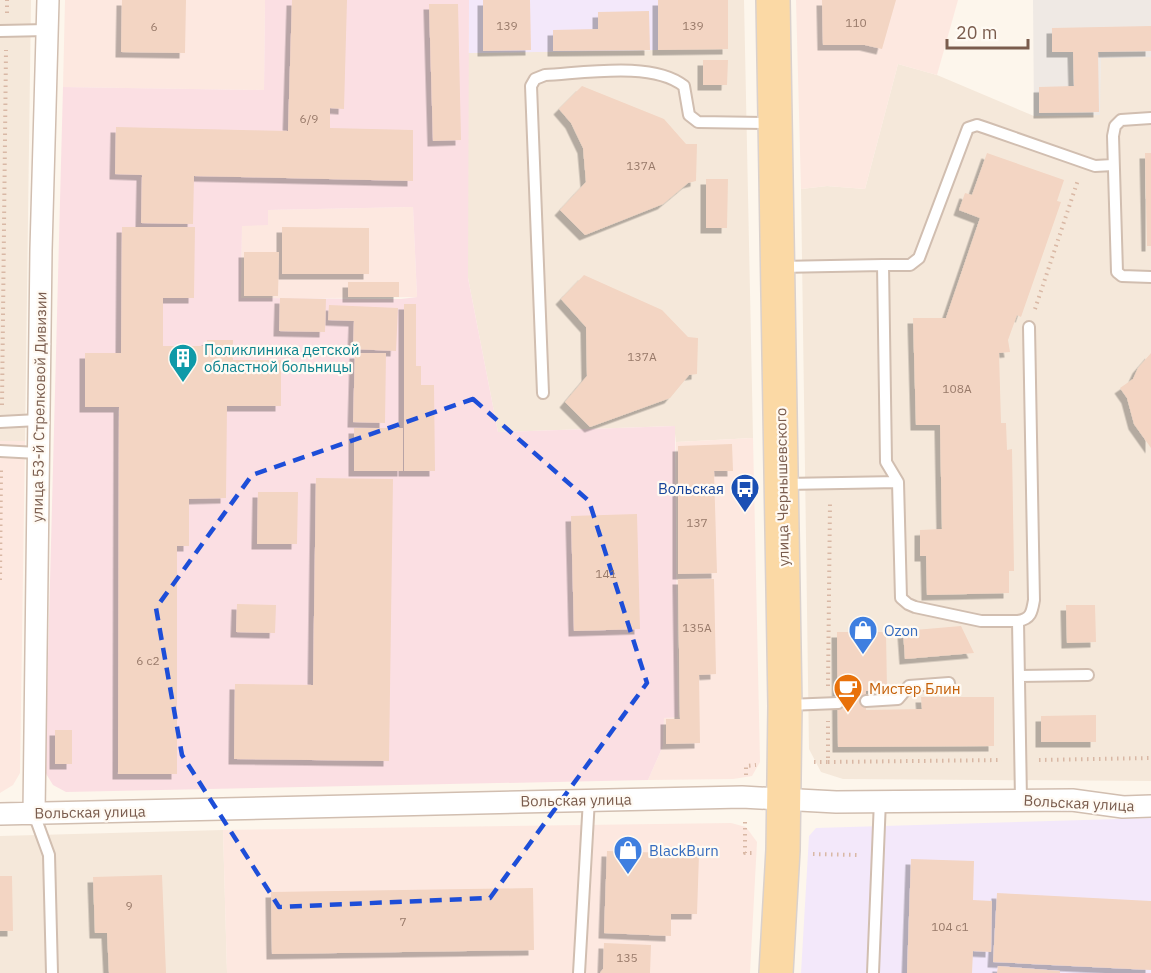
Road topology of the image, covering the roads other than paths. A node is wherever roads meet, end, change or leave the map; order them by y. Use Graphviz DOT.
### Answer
graph roads {
  1 [pos="48,0"];
  2 [pos="773,0"];
  3 [pos="47,30"];
  4 [pos="3,31"];
  5 [pos="1151,118"];
  6 [pos="777,124"];
  7 [pos="1113,165"];
  8 [pos="883,266"];
  9 [pos="779,267"];
  10 [pos="1151,277"];
  11 [pos="1029,327"];
  12 [pos="543,393"];
  13 [pos="38,420"];
  14 [pos="1,422"];
  15 [pos="1,451"];
  16 [pos="38,453"];
  17 [pos="898,482"];
  18 [pos="782,484"];
  19 [pos="1018,621"];
  20 [pos="1088,675"];
  21 [pos="1018,676"];
  22 [pos="949,683"];
  23 [pos="866,701"];
  24 [pos="838,702"];
  25 [pos="785,705"];
  26 [pos="784,798"];
  27 [pos="589,800"];
  28 [pos="880,800"];
  29 [pos="1021,800"];
  30 [pos="1151,806"];
  31 [pos="0,814"];
  32 [pos="34,814"];
  33 [pos="52,973"];
  34 [pos="579,973"];
  35 [pos="776,973"];
  36 [pos="873,973"];
  1 -- 3 [label="street, улица 53-й Стрелковой Дивизии"];
  2 -- 6 [label="main road, улица Чернышевского"];
  3 -- 4 [label="lane"];
  3 -- 13 [label="street, улица 53-й Стрелковой Дивизии"];
  5 -- 7 [label="lane"];
  6 -- 9 [label="main road, улица Чернышевского"];
  6 -- 12 [label="lane"];
  7 -- 8 [label="lane"];
  7 -- 10 [label="lane"];
  8 -- 9 [label="lane"];
  8 -- 17 [label="lane"];
  9 -- 18 [label="main road, улица Чернышевского"];
  11 -- 19 [label="lane"];
  13 -- 14 [label="lane"];
  13 -- 16 [label="street, улица 53-й Стрелковой Дивизии"];
  15 -- 16 [label="lane"];
  16 -- 32 [label="street, улица 53-й Стрелковой Дивизии"];
  17 -- 18 [label="lane"];
  17 -- 19 [label="lane"];
  18 -- 25 [label="main road, улица Чернышевского"];
  19 -- 21 [label="lane"];
  20 -- 21 [label="lane"];
  21 -- 29 [label="lane"];
  22 -- 23 [label="lane"];
  24 -- 25 [label="lane"];
  25 -- 26 [label="main road, улица Чернышевского"];
  26 -- 27 [label="street, Вольская улица"];
  26 -- 28 [label="street, Вольская улица"];
  26 -- 35 [label="main road, улица Чернышевского"];
  27 -- 32 [label="street, Вольская улица"];
  27 -- 34 [label="lane"];
  28 -- 29 [label="street, Вольская улица"];
  28 -- 36 [label="lane"];
  29 -- 30 [label="street, Вольская улица"];
  31 -- 32 [label="street, Вольская улица"];
  32 -- 33 [label="lane"];
}
